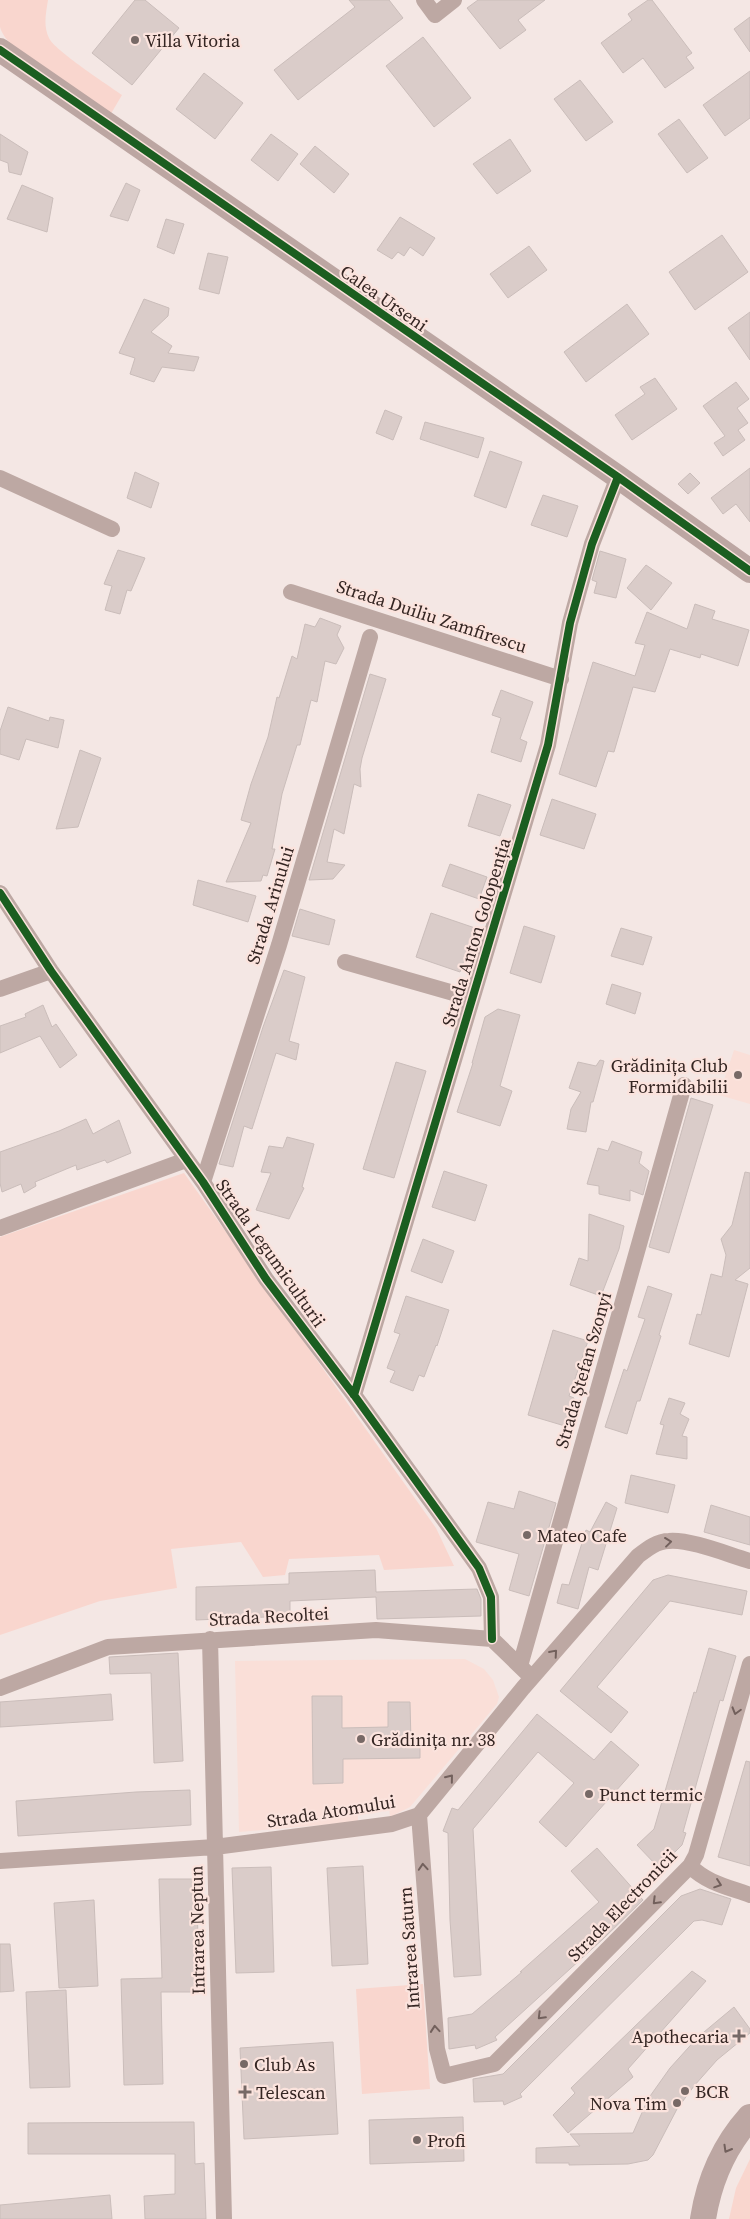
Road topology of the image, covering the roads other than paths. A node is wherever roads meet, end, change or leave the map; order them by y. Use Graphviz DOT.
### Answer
graph roads {
  1 [pos="424,0"];
  2 [pos="454,0"];
  3 [pos="0,50"];
  4 [pos="618,477"];
  5 [pos="0,478"];
  6 [pos="112,529"];
  7 [pos="750,571"];
  8 [pos="291,592"];
  9 [pos="370,637"];
  10 [pos="561,679"];
  11 [pos="0,893"];
  12 [pos="345,962"];
  13 [pos="50,970"];
  14 [pos="0,989"];
  15 [pos="471,998"];
  16 [pos="684,1085"];
  17 [pos="186,1160"];
  18 [pos="202,1182"];
  19 [pos="0,1228"];
  20 [pos="354,1395"];
  21 [pos="750,1561"];
  22 [pos="210,1639"];
  23 [pos="492,1639"];
  24 [pos="750,1664"];
  25 [pos="520,1666"];
  26 [pos="533,1677"];
  27 [pos="0,1688"];
  28 [pos="418,1815"];
  29 [pos="215,1848"];
  30 [pos="0,1861"];
  31 [pos="690,1866"];
  32 [pos="750,1895"];
  33 [pos="444,2076"];
  34 [pos="750,2117"];
  35 [pos="711,2184"];
  36 [pos="224,2219"];
  37 [pos="692,2219"];
  38 [pos="703,2219"];
  1 -- 2 [label="street"];
  3 -- 4 [label="street, Calea Urseni"];
  4 -- 7 [label="street, Calea Urseni"];
  4 -- 10 [label="street, Strada Anton Golopenția"];
  5 -- 6 [label="street"];
  8 -- 10 [label="street, Strada Duiliu Zamfirescu"];
  9 -- 18 [label="street, Strada Arinului"];
  10 -- 15 [label="street, Strada Anton Golopenția"];
  11 -- 13 [label="street, Strada Legumiculturii"];
  12 -- 15 [label="street"];
  13 -- 14 [label="street"];
  13 -- 17 [label="street, Strada Legumiculturii"];
  15 -- 20 [label="street, Strada Anton Golopenția"];
  16 -- 25 [label="street, Strada Ștefan Szonyi"];
  17 -- 18 [label="street, Strada Legumiculturii"];
  17 -- 19 [label="street"];
  18 -- 20 [label="street, Strada Legumiculturii"];
  20 -- 23 [label="street, Strada Legumiculturii"];
  26 -- 21 [label="street, Strada Atomului, one-way"];
  22 -- 23 [label="street, Strada Recoltei"];
  22 -- 27 [label="street, Strada Recoltei"];
  22 -- 29 [label="street, Intrarea Neptun"];
  23 -- 25 [label="street"];
  24 -- 31 [label="street, Strada Electronicii, one-way"];
  25 -- 26 [label="street"];
  28 -- 26 [label="street, Strada Atomului, one-way"];
  28 -- 29 [label="street, Strada Atomului"];
  33 -- 28 [label="street, Intrarea Saturn, one-way"];
  29 -- 30 [label="street, Strada Atomului"];
  29 -- 36 [label="street, Intrarea Neptun"];
  31 -- 32 [label="street, one-way"];
  31 -- 33 [label="street, Strada Electronicii, one-way"];
  34 -- 35 [label="main road, one-way"];
  35 -- 37 [label="main road"];
  35 -- 38 [label="main road"];
}
